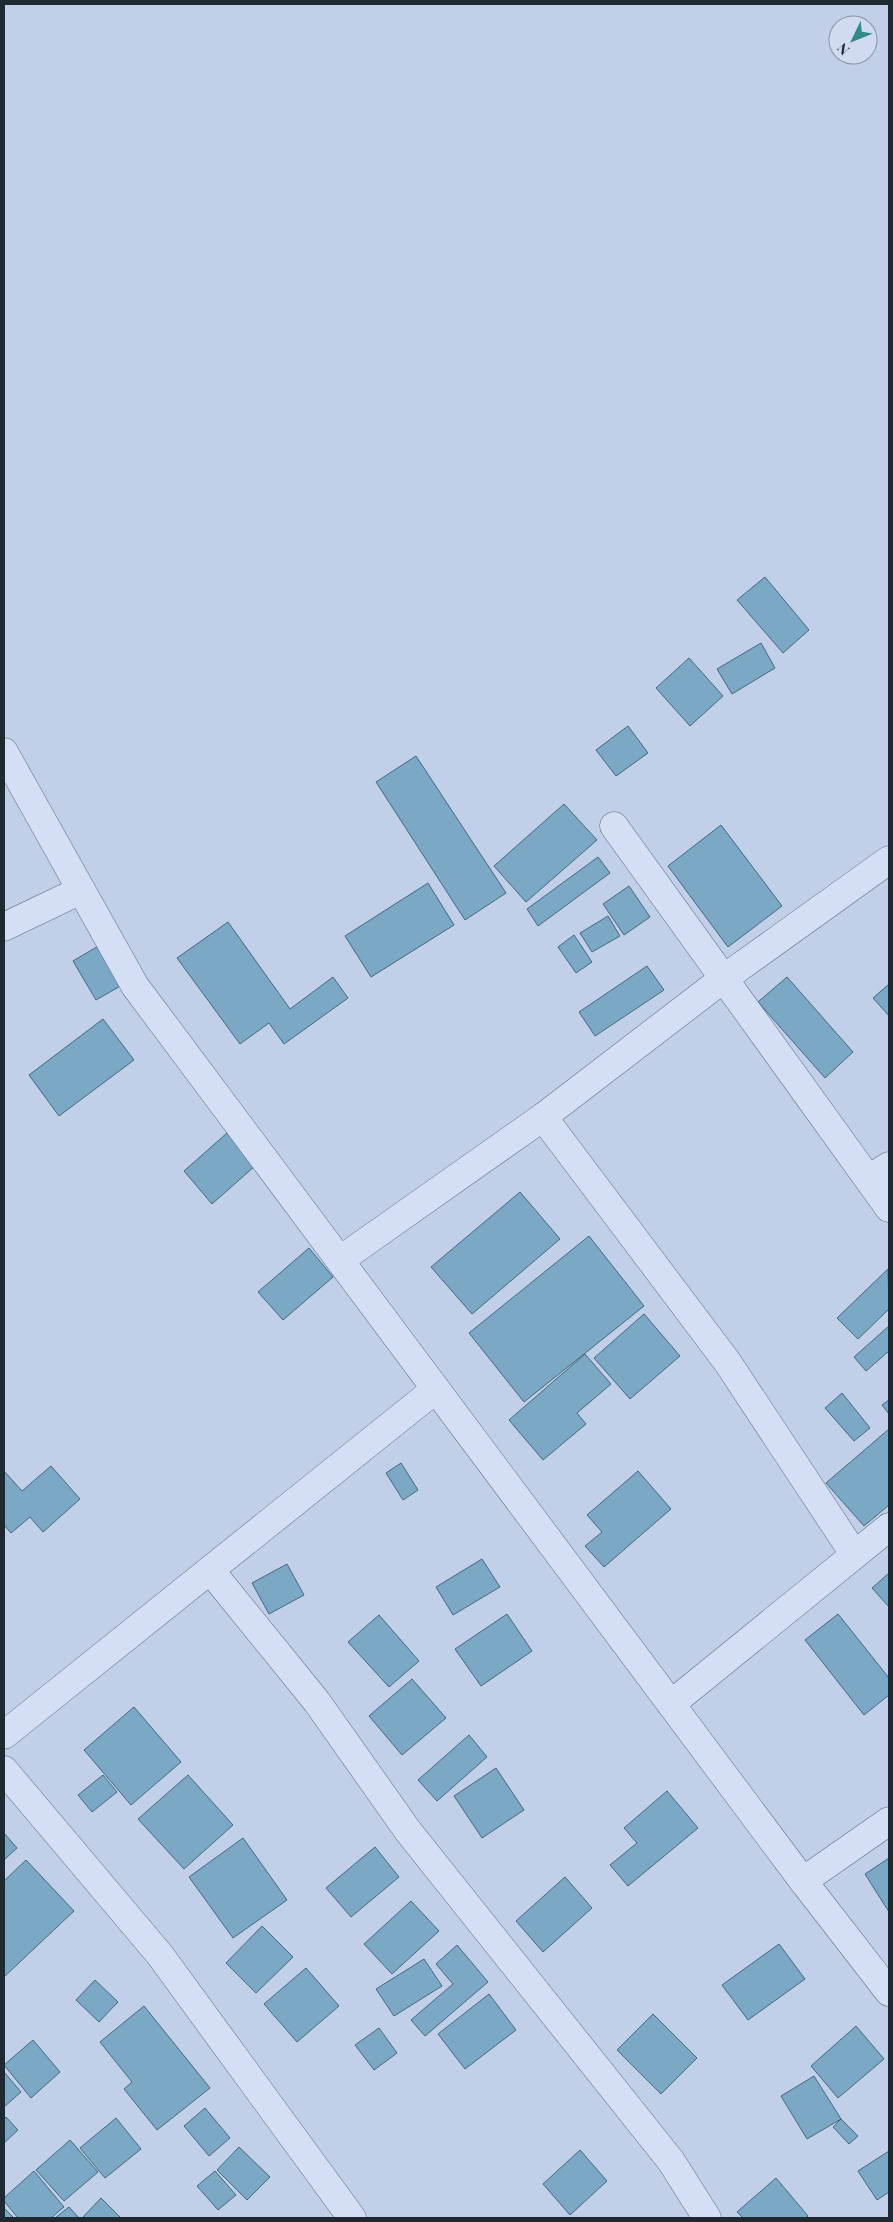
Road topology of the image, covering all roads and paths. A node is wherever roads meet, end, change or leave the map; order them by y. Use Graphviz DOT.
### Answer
graph roads {
  1 [pos="4,752"];
  2 [pos="614,826"];
  3 [pos="889,860"];
  4 [pos="81,890"];
  5 [pos="4,927"];
  6 [pos="723,979"];
  7 [pos="543,1117"];
  8 [pos="879,1172"];
  9 [pos="889,1208"];
  10 [pos="340,1260"];
  11 [pos="436,1389"];
  12 [pos="889,1527"];
  13 [pos="854,1554"];
  14 [pos="210,1570"];
  15 [pos="671,1704"];
  16 [pos="4,1735"];
  17 [pos="4,1770"];
  18 [pos="889,1821"];
  19 [pos="803,1881"];
  20 [pos="889,1992"];
  21 [pos="352,2218"];
  22 [pos="707,2218"];
  1 -- 4 [label="street"];
  2 -- 6 [label="street"];
  3 -- 6 [label="street"];
  4 -- 5 [label="street"];
  4 -- 10 [label="street"];
  6 -- 7 [label="street"];
  6 -- 8 [label="street"];
  7 -- 10 [label="street"];
  7 -- 13 [label="street"];
  8 -- 9 [label="street"];
  10 -- 11 [label="street"];
  11 -- 14 [label="street"];
  11 -- 15 [label="street"];
  12 -- 13 [label="street"];
  13 -- 15 [label="street"];
  14 -- 16 [label="street"];
  14 -- 22 [label="street"];
  15 -- 19 [label="street"];
  17 -- 21 [label="street"];
  18 -- 19 [label="street"];
  19 -- 20 [label="street"];
}
